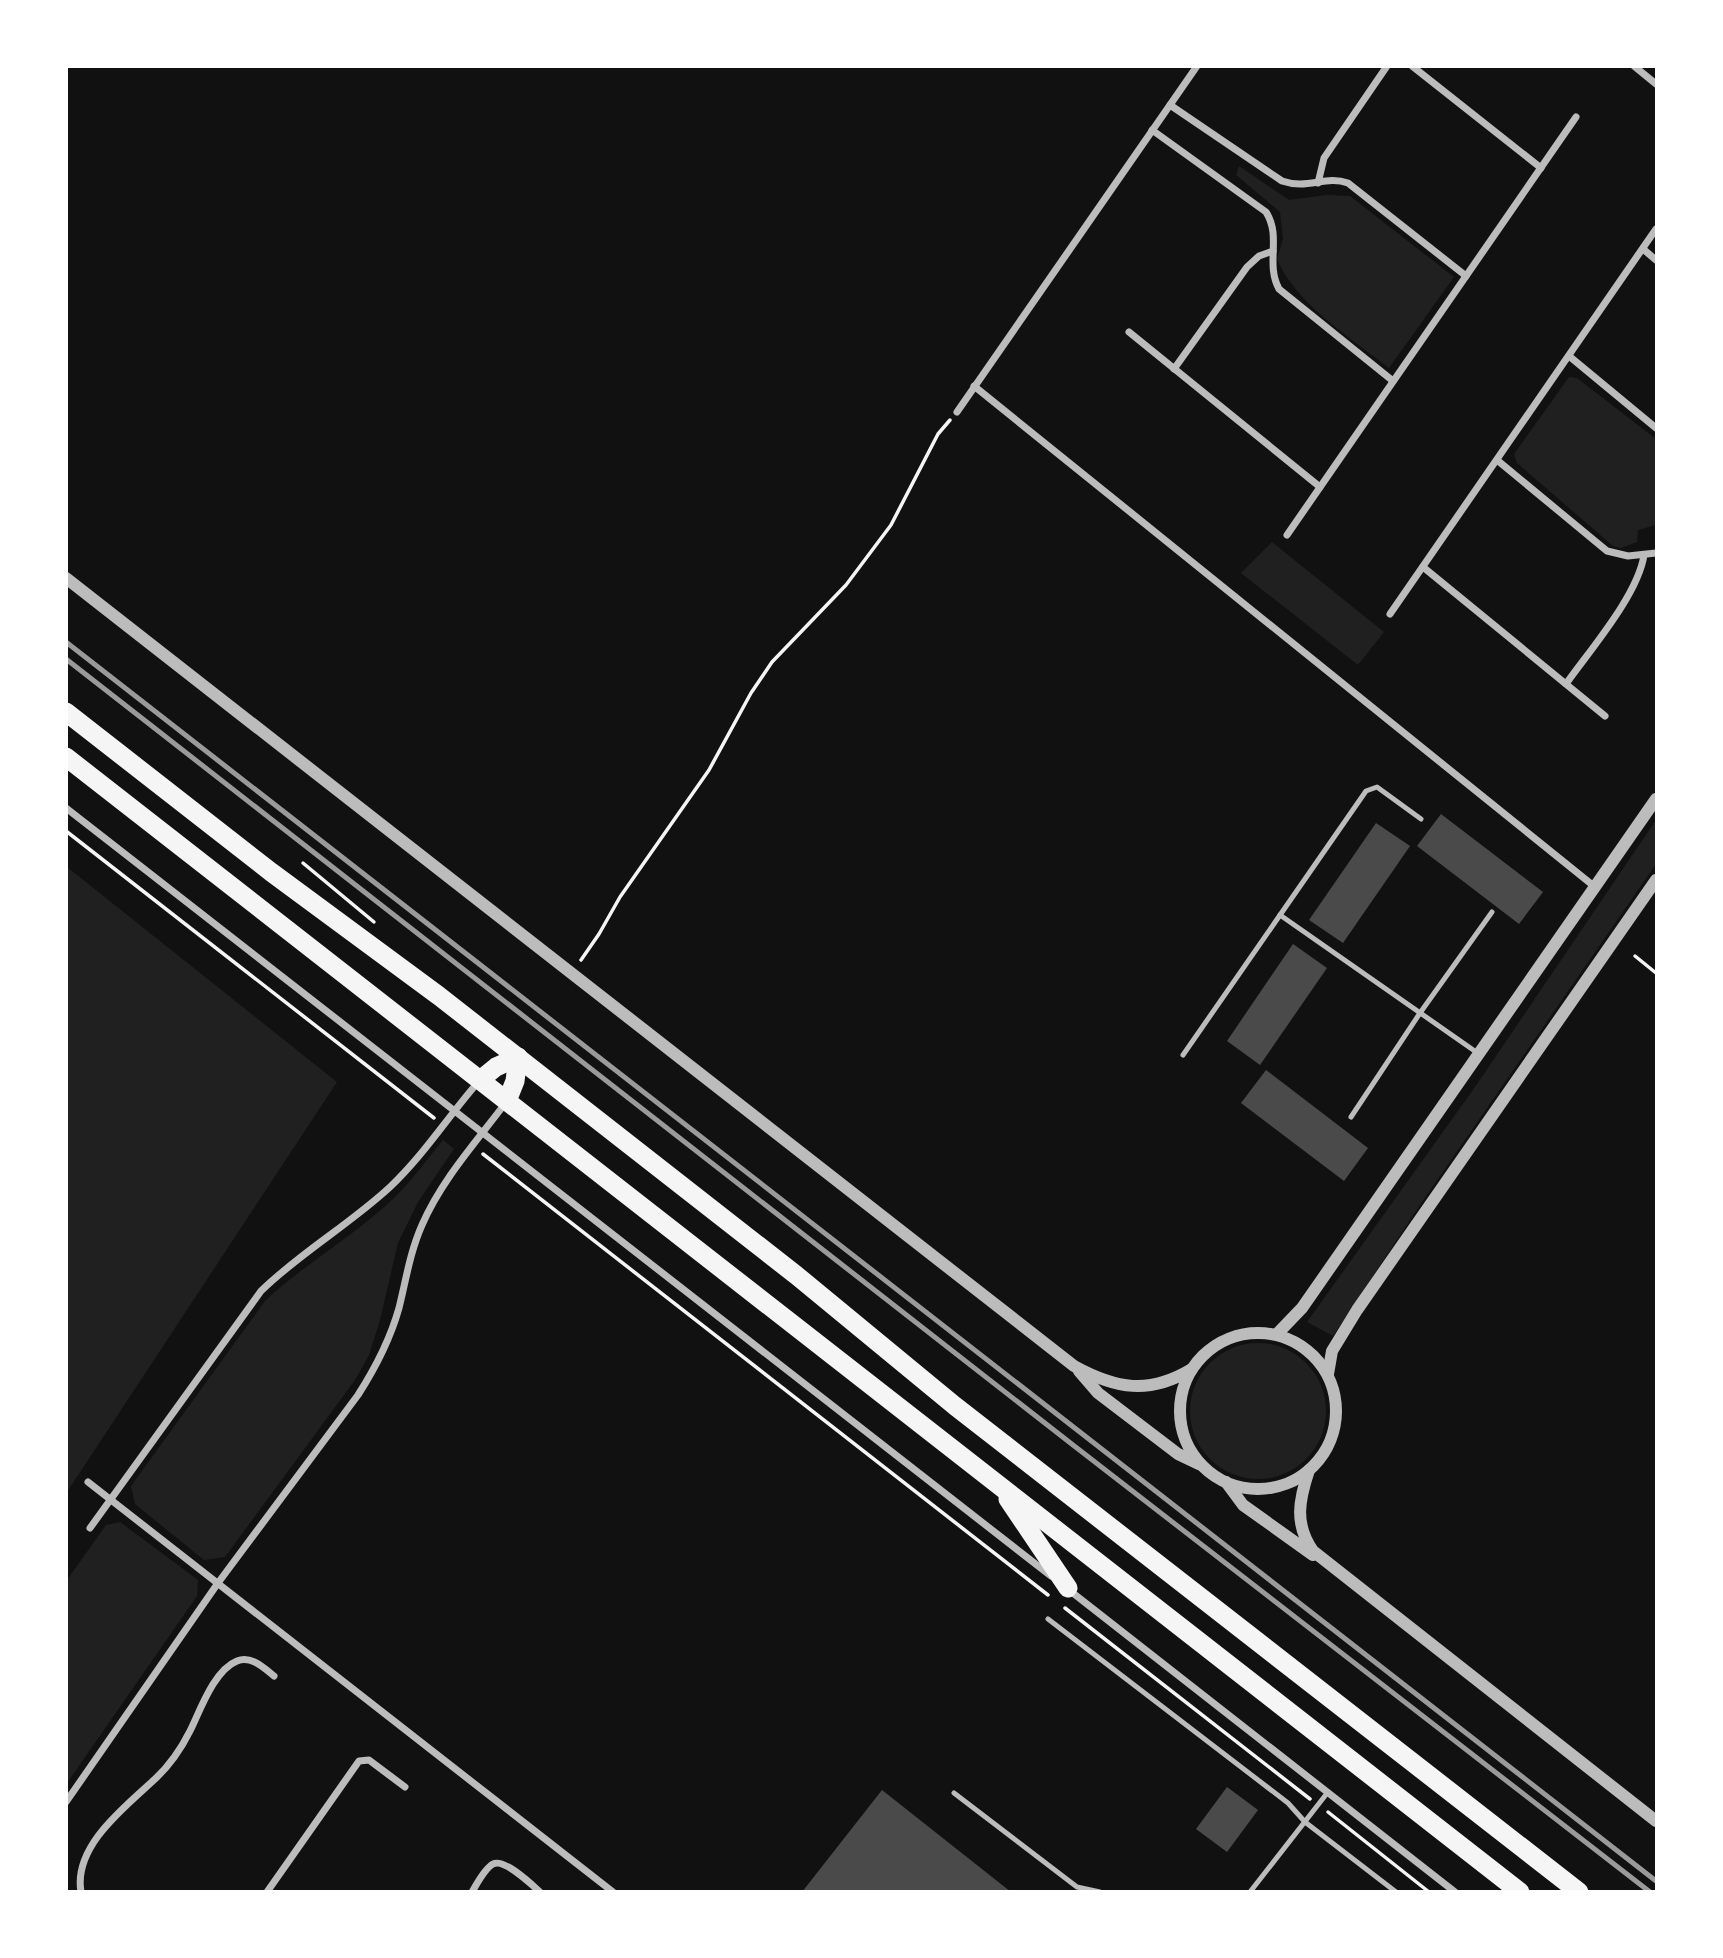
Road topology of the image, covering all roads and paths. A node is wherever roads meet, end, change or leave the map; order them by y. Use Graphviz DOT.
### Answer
graph roads {
  1 [pos="1197,66"];
  2 [pos="1387,66"];
  3 [pos="1412,66"];
  4 [pos="1634,66"];
  5 [pos="1657,84"];
  6 [pos="1170,105"];
  7 [pos="1576,117"];
  8 [pos="1152,130"];
  9 [pos="1541,168"];
  10 [pos="1318,183"];
  11 [pos="1657,229"];
  12 [pos="1643,249"];
  13 [pos="1273,251"];
  14 [pos="1657,260"];
  15 [pos="1466,276"];
  16 [pos="1129,332"];
  17 [pos="1569,356"];
  18 [pos="1174,369"];
  19 [pos="1393,381"];
  20 [pos="974,386"];
  21 [pos="957,412"];
  22 [pos="1657,428"];
  23 [pos="938,434"];
  24 [pos="1497,460"];
  25 [pos="1320,487"];
  26 [pos="1287,535"];
  27 [pos="1657,554"];
  28 [pos="1644,555"];
  29 [pos="1423,567"];
  30 [pos="66,578"];
  31 [pos="1390,614"];
  32 [pos="1566,684"];
  33 [pos="66,712"];
  34 [pos="1605,716"];
  35 [pos="66,757"];
  36 [pos="1657,799"];
  37 [pos="66,808"];
  38 [pos="1421,819"];
  39 [pos="66,831"];
  40 [pos="1657,880"];
  41 [pos="1595,887"];
  42 [pos="1492,912"];
  43 [pos="1280,915"];
  44 [pos="1635,956"];
  45 [pos="1657,973"];
  46 [pos="572,974"];
  47 [pos="1420,1013"];
  48 [pos="1479,1054"];
  49 [pos="1183,1055"];
  50 [pos="518,1057"];
  51 [pos="480,1080"];
  52 [pos="507,1101"];
  53 [pos="453,1110"];
  54 [pos="1351,1117"];
  55 [pos="443,1124"];
  56 [pos="483,1133"];
  57 [pos="472,1146"];
  58 [pos="1277,1334"];
  59 [pos="1074,1366"];
  60 [pos="1192,1369"];
  61 [pos="1328,1374"];
  62 [pos="1203,1466"];
  63 [pos="1309,1470"];
  64 [pos="88,1482"];
  65 [pos="1226,1482"];
  66 [pos="998,1483"];
  67 [pos="109,1499"];
  68 [pos="90,1528"];
  69 [pos="1322,1558"];
  70 [pos="218,1583"];
  71 [pos="1062,1598"];
  72 [pos="1048,1619"];
  73 [pos="274,1676"];
  74 [pos="405,1787"];
  75 [pos="1328,1792"];
  76 [pos="954,1793"];
  77 [pos="66,1802"];
  78 [pos="1318,1805"];
  79 [pos="1657,1821"];
  80 [pos="1305,1822"];
  81 [pos="81,1892"];
  82 [pos="267,1892"];
  83 [pos="472,1892"];
  84 [pos="540,1892"];
  85 [pos="613,1892"];
  86 [pos="1100,1892"];
  87 [pos="1251,1892"];
  88 [pos="1396,1892"];
  89 [pos="1429,1892"];
  90 [pos="1455,1892"];
  91 [pos="1520,1892"];
  92 [pos="1578,1892"];
  1 -- 6 [label="street"];
  2 -- 10 [label="street"];
  3 -- 9 [label="street"];
  4 -- 5 [label="street"];
  6 -- 8 [label="street"];
  6 -- 10 [label="street"];
  7 -- 9 [label="street"];
  8 -- 13 [label="street"];
  8 -- 20 [label="street"];
  9 -- 15 [label="street"];
  10 -- 15 [label="street"];
  11 -- 12 [label="street"];
  12 -- 14 [label="street"];
  12 -- 17 [label="street"];
  13 -- 18 [label="street"];
  13 -- 19 [label="street"];
  15 -- 19 [label="street"];
  16 -- 18 [label="street"];
  17 -- 22 [label="street"];
  17 -- 24 [label="street"];
  18 -- 25 [label="street"];
  19 -- 25 [label="street"];
  20 -- 21 [label="street"];
  20 -- 41 [label="street"];
  23 -- 46 [label="path"];
  24 -- 28 [label="street"];
  24 -- 29 [label="street"];
  25 -- 26 [label="street"];
  27 -- 28 [label="street"];
  28 -- 32 [label="street"];
  29 -- 31 [label="street"];
  29 -- 32 [label="street"];
  30 -- 46 [label="street"];
  32 -- 34 [label="street"];
  33 -- 50 [label="highway"];
  35 -- 51 [label="highway"];
  36 -- 41 [label="street"];
  37 -- 53 [label="street"];
  38 -- 43 [label="lane"];
  39 -- 55 [label="path"];
  40 -- 61 [label="street"];
  41 -- 48 [label="street"];
  42 -- 47 [label="lane"];
  43 -- 47 [label="lane"];
  43 -- 49 [label="lane"];
  44 -- 45 [label="path"];
  46 -- 59 [label="street"];
  47 -- 48 [label="lane"];
  47 -- 54 [label="lane"];
  48 -- 58 [label="street"];
  50 -- 51 [label="highway"];
  50 -- 52 [label="highway"];
  50 -- 92 [label="highway"];
  51 -- 52 [label="highway"];
  51 -- 53 [label="street"];
  52 -- 56 [label="street"];
  52 -- 66 [label="highway"];
  53 -- 55 [label="street"];
  53 -- 56 [label="street"];
  55 -- 67 [label="street"];
  56 -- 57 [label="street"];
  56 -- 71 [label="street"];
  57 -- 70 [label="street"];
  57 -- 71 [label="path"];
  58 -- 60 [label="street"];
  58 -- 61 [label="street"];
  59 -- 60 [label="street"];
  59 -- 62 [label="street"];
  60 -- 62 [label="street"];
  61 -- 63 [label="street"];
  62 -- 65 [label="street"];
  63 -- 65 [label="street"];
  63 -- 69 [label="street"];
  64 -- 67 [label="street"];
  65 -- 69 [label="street"];
  66 -- 71 [label="highway"];
  66 -- 91 [label="highway"];
  67 -- 68 [label="street"];
  67 -- 70 [label="street"];
  69 -- 79 [label="street"];
  70 -- 77 [label="street"];
  70 -- 85 [label="street"];
  71 -- 75 [label="street"];
  71 -- 78 [label="path"];
  72 -- 80 [label="lane"];
  73 -- 81 [label="street"];
  74 -- 82 [label="street"];
  75 -- 78 [label="lane"];
  75 -- 90 [label="street"];
  76 -- 86 [label="lane"];
  78 -- 80 [label="lane"];
  78 -- 89 [label="path"];
  80 -- 87 [label="lane"];
  80 -- 88 [label="lane"];
  83 -- 84 [label="street"];
}
